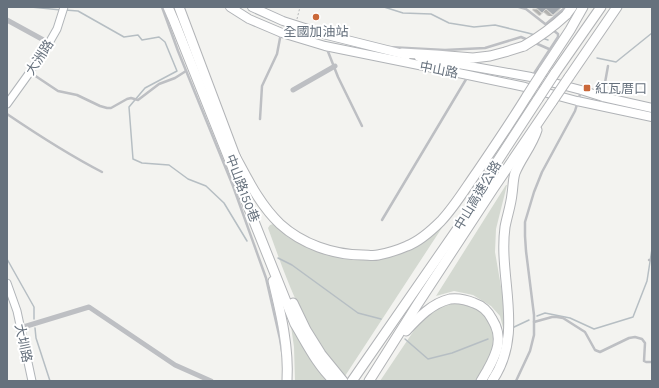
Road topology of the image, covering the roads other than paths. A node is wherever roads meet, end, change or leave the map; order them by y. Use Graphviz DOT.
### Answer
graph roads {
  1 [pos="162,7"];
  2 [pos="168,7"];
  3 [pos="230,7"];
  4 [pos="252,7"];
  5 [pos="519,7"];
  6 [pos="572,7"];
  7 [pos="583,7"];
  8 [pos="601,7"];
  9 [pos="617,7"];
  10 [pos="63,10"];
  11 [pos="566,11"];
  12 [pos="178,15"];
  13 [pos="7,20"];
  14 [pos="546,24"];
  15 [pos="282,33"];
  16 [pos="327,35"];
  17 [pos="49,43"];
  18 [pos="325,46"];
  19 [pos="370,46"];
  20 [pos="549,49"];
  21 [pos="402,53"];
  22 [pos="334,66"];
  23 [pos="608,66"];
  24 [pos="186,71"];
  25 [pos="30,72"];
  26 [pos="468,74"];
  27 [pos="531,77"];
  28 [pos="293,90"];
  29 [pos="581,90"];
  30 [pos="526,92"];
  31 [pos="578,101"];
  32 [pos="602,102"];
  33 [pos="7,104"];
  34 [pos="652,108"];
  35 [pos="7,114"];
  36 [pos="652,117"];
  37 [pos="260,119"];
  38 [pos="541,119"];
  39 [pos="362,126"];
  40 [pos="235,156"];
  41 [pos="102,172"];
  42 [pos="382,220"];
  43 [pos="269,258"];
  44 [pos="7,283"];
  45 [pos="9,293"];
  46 [pos="534,322"];
  47 [pos="20,328"];
  48 [pos="652,362"];
  49 [pos="32,381"];
  50 [pos="211,381"];
  51 [pos="286,381"];
  52 [pos="334,381"];
  53 [pos="343,381"];
  54 [pos="352,381"];
  55 [pos="369,381"];
  56 [pos="481,381"];
  57 [pos="492,381"];
  58 [pos="516,381"];
  1 -- 12 [label="lane, 中山路150巷"];
  2 -- 12 [label="highway"];
  3 -- 15 [label="main road, 中山路"];
  4 -- 16 [label="main road, 中山路"];
  5 -- 14 [label="lane"];
  6 -- 11 [label="highway"];
  7 -- 30 [label="highway, bridge"];
  8 -- 54 [label="highway, 中山高速公路, bridge"];
  9 -- 38 [label="highway, 中山高速公路, bridge"];
  10 -- 17 [label="street, 大洲路"];
  11 -- 14 [label="lane"];
  11 -- 21 [label="highway, bridge"];
  12 -- 24 [label="lane, 中山路150巷"];
  12 -- 40 [label="highway"];
  12 -- 43 [label="highway"];
  13 -- 17 [label="street"];
  14 -- 20 [label="lane"];
  15 -- 18 [label="main road, 中山路"];
  15 -- 37 [label="lane"];
  16 -- 18 [label="lane"];
  16 -- 19 [label="main road, 中山路"];
  17 -- 25 [label="street, 大洲路"];
  18 -- 22 [label="lane"];
  18 -- 26 [label="main road, 中山路"];
  19 -- 20 [label="lane"];
  19 -- 21 [label="main road, 中山路"];
  20 -- 27 [label="lane"];
  21 -- 27 [label="main road, 中山路"];
  22 -- 28 [label="street"];
  22 -- 39 [label="lane"];
  23 -- 32 [label="lane"];
  24 -- 25 [label="lane"];
  24 -- 51 [label="lane, 中山路150巷"];
  25 -- 33 [label="street, 大洲路"];
  26 -- 30 [label="main road, 中山路"];
  26 -- 42 [label="lane"];
  27 -- 29 [label="main road, 中山路"];
  27 -- 30 [label="lane"];
  29 -- 31 [label="lane"];
  29 -- 32 [label="main road, 中山路"];
  30 -- 31 [label="main road, 中山路"];
  30 -- 40 [label="highway"];
  31 -- 32 [label="main road, 中山路"];
  31 -- 46 [label="lane"];
  32 -- 34 [label="main road, 中山路"];
  32 -- 36 [label="main road, 中山路"];
  35 -- 41 [label="lane"];
  38 -- 55 [label="highway, 中山高速公路"];
  38 -- 57 [label="highway"];
  40 -- 53 [label="highway"];
  43 -- 51 [label="highway"];
  43 -- 52 [label="highway"];
  44 -- 45 [label="street, 大圳路"];
  45 -- 47 [label="street, 大圳路"];
  46 -- 48 [label="lane"];
  46 -- 58 [label="lane"];
  47 -- 49 [label="street, 大圳路"];
  47 -- 50 [label="street"];
  55 -- 56 [label="highway"];
}
